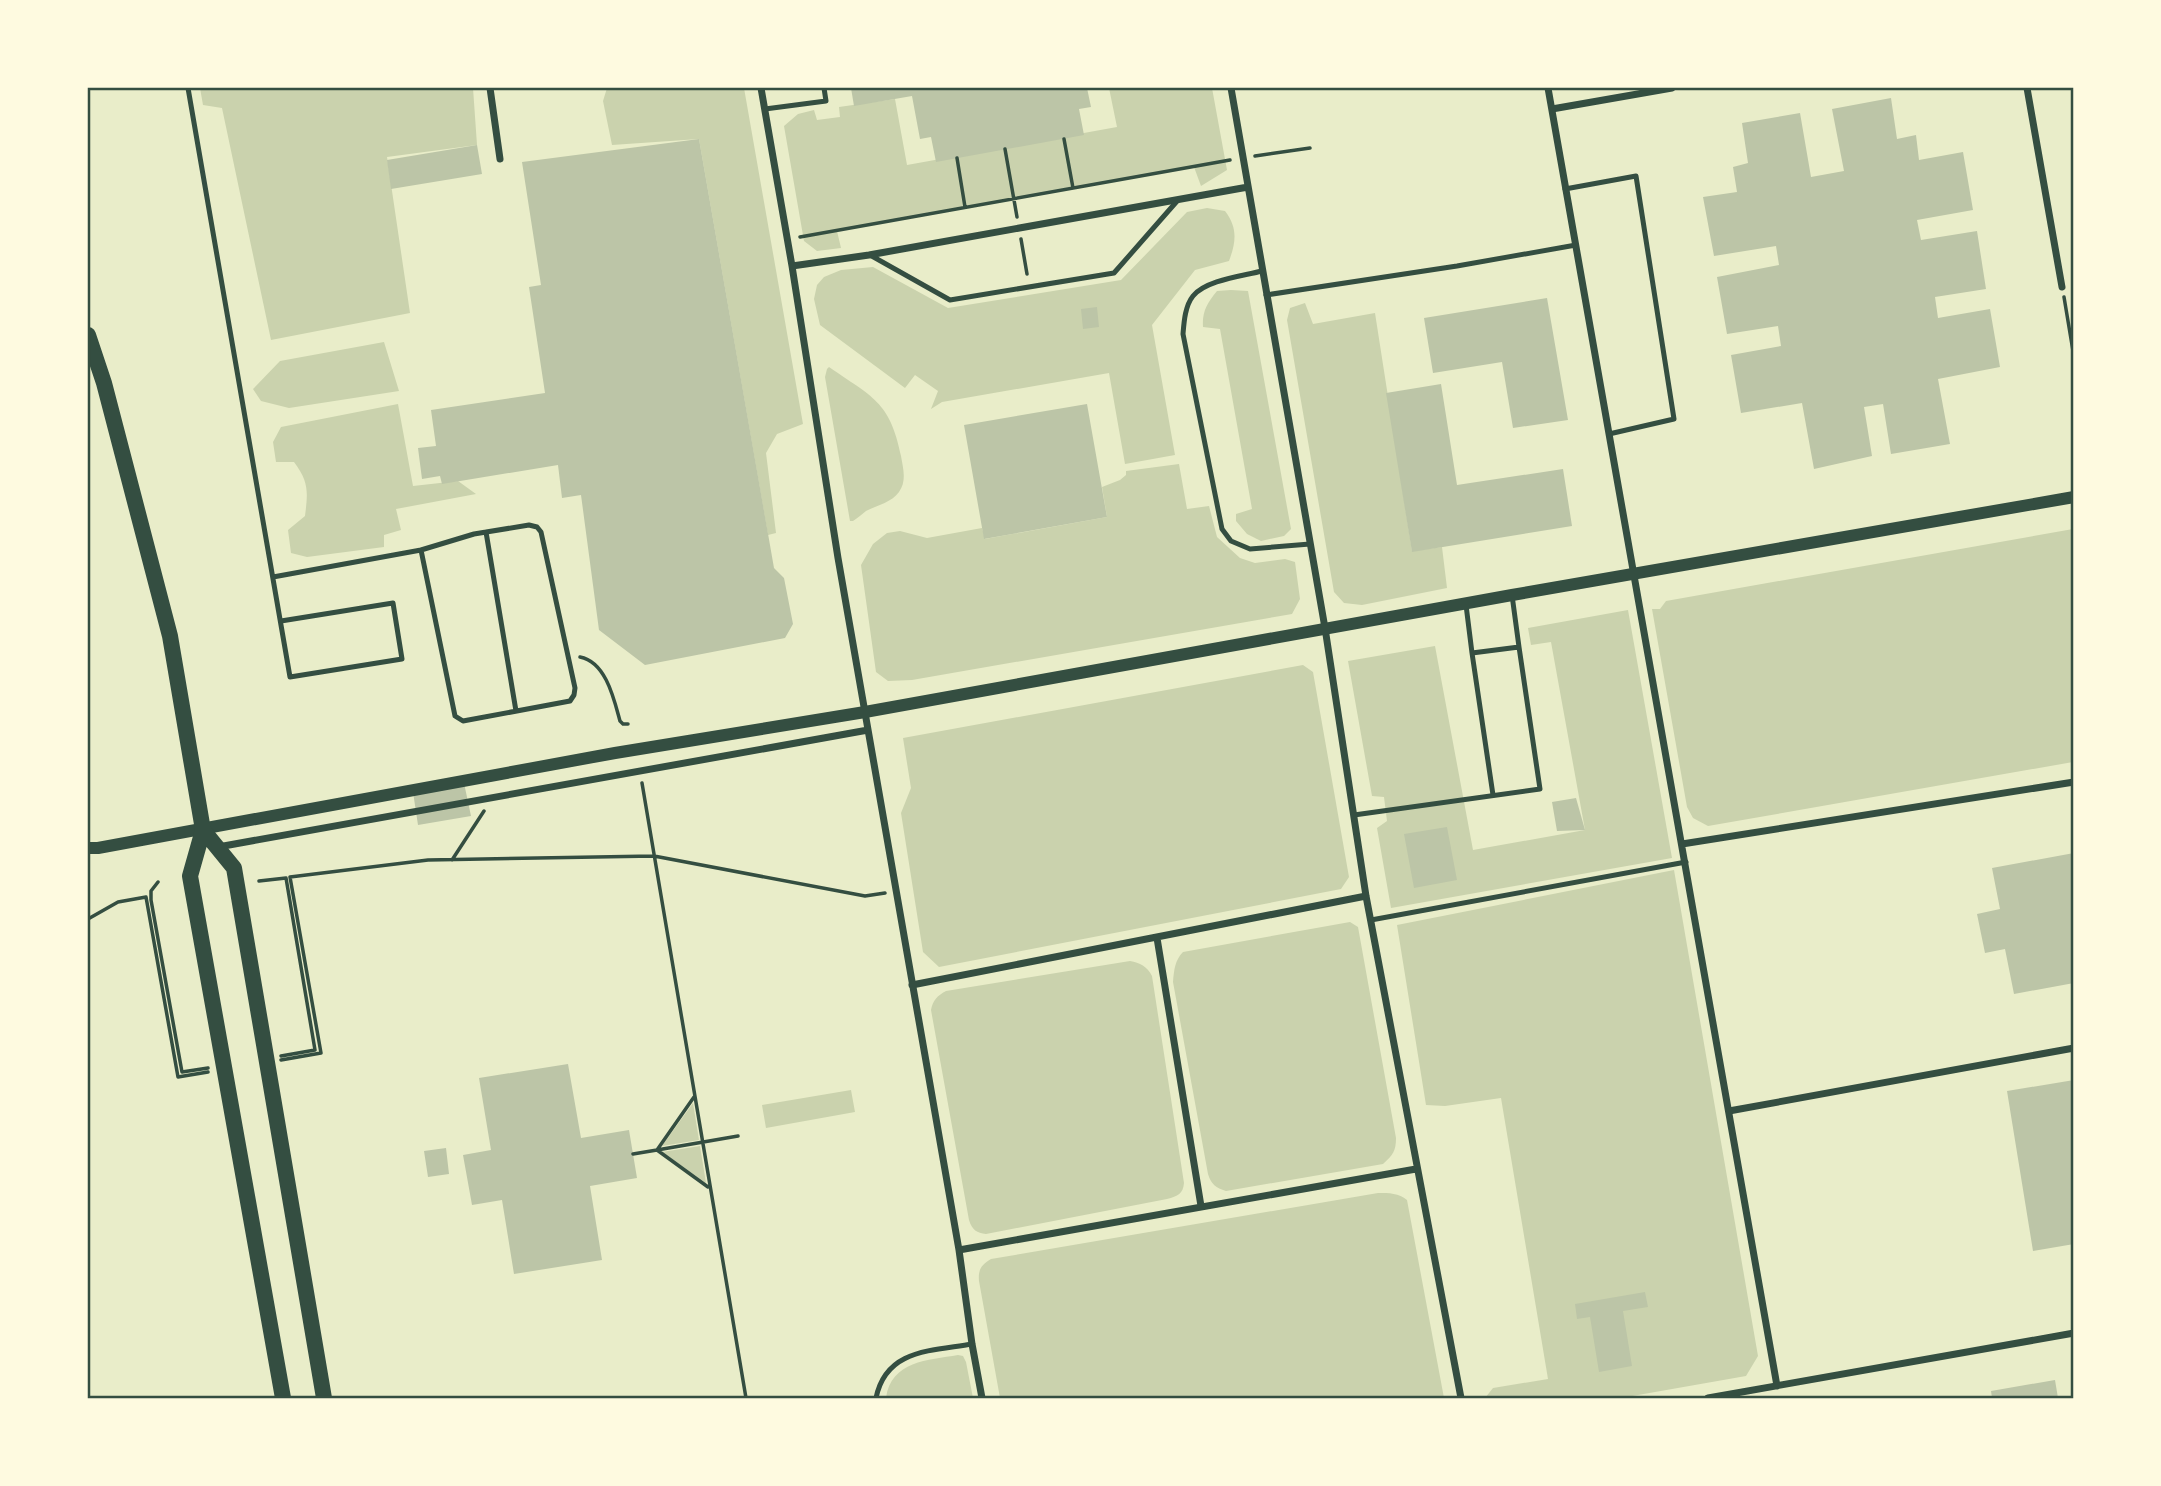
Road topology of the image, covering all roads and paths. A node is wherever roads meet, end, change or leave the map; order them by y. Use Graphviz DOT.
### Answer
graph roads {
  1 [pos="188,88"];
  2 [pos="489,88"];
  3 [pos="761,88"];
  4 [pos="824,88"];
  5 [pos="1231,88"];
  6 [pos="1548,88"];
  7 [pos="1672,88"];
  8 [pos="2027,88"];
  9 [pos="765,109"];
  10 [pos="1552,109"];
  11 [pos="1064,139"];
  12 [pos="1310,148"];
  13 [pos="1005,149"];
  14 [pos="957,158"];
  15 [pos="1243,158"];
  16 [pos="499,159"];
  17 [pos="1248,187"];
  18 [pos="1073,188"];
  19 [pos="1565,189"];
  20 [pos="1013,199"];
  21 [pos="1178,200"];
  22 [pos="965,208"];
  23 [pos="1019,228"];
  24 [pos="788,239"];
  25 [pos="1576,245"];
  26 [pos="869,255"];
  27 [pos="792,266"];
  28 [pos="1262,271"];
  29 [pos="1027,274"];
  30 [pos="2062,287"];
  31 [pos="1266,295"];
  32 [pos="88,335"];
  33 [pos="2074,357"];
  34 [pos="1609,435"];
  35 [pos="2074,497"];
  36 [pos="486,532"];
  37 [pos="1310,544"];
  38 [pos="421,550"];
  39 [pos="1634,574"];
  40 [pos="273,577"];
  41 [pos="1511,594"];
  42 [pos="1466,603"];
  43 [pos="281,621"];
  44 [pos="1325,628"];
  45 [pos="1519,647"];
  46 [pos="1472,653"];
  47 [pos="577,657"];
  48 [pos="516,711"];
  49 [pos="865,712"];
  50 [pos="628,724"];
  51 [pos="868,730"];
  52 [pos="642,780"];
  53 [pos="2074,782"];
  54 [pos="1493,795"];
  55 [pos="486,808"];
  56 [pos="1354,815"];
  57 [pos="203,830"];
  58 [pos="1682,844"];
  59 [pos="217,847"];
  60 [pos="91,850"];
  61 [pos="654,856"];
  62 [pos="452,860"];
  63 [pos="1686,862"];
  64 [pos="259,881"];
  65 [pos="158,882"];
  66 [pos="896,891"];
  67 [pos="1366,896"];
  68 [pos="88,919"];
  69 [pos="1371,920"];
  70 [pos="1157,938"];
  71 [pos="912,985"];
  72 [pos="2074,1048"];
  73 [pos="694,1097"];
  74 [pos="1729,1111"];
  75 [pos="738,1136"];
  76 [pos="702,1142"];
  77 [pos="657,1150"];
  78 [pos="633,1154"];
  79 [pos="1416,1169"];
  80 [pos="709,1188"];
  81 [pos="1201,1206"];
  82 [pos="959,1250"];
  83 [pos="2074,1333"];
  84 [pos="972,1344"];
  85 [pos="1777,1386"];
  86 [pos="283,1398"];
  87 [pos="324,1398"];
  88 [pos="746,1398"];
  89 [pos="876,1398"];
  90 [pos="982,1398"];
  91 [pos="1461,1398"];
  92 [pos="1708,1398"];
  1 -- 40 [label="lane"];
  2 -- 16 [label="street"];
  3 -- 9 [label="street"];
  4 -- 9 [label="lane"];
  5 -- 15 [label="street"];
  6 -- 10 [label="street"];
  7 -- 10 [label="street"];
  8 -- 30 [label="street"];
  9 -- 24 [label="street"];
  10 -- 19 [label="street"];
  11 -- 18 [label="path"];
  12 -- 15 [label="path"];
  13 -- 20 [label="path"];
  14 -- 22 [label="path"];
  15 -- 17 [label="street"];
  15 -- 18 [label="path"];
  17 -- 21 [label="street"];
  17 -- 28 [label="street"];
  18 -- 20 [label="path"];
  19 -- 25 [label="street"];
  19 -- 34 [label="lane"];
  20 -- 22 [label="path"];
  20 -- 23 [label="path"];
  21 -- 23 [label="street"];
  21 -- 26 [label="lane"];
  22 -- 24 [label="path"];
  23 -- 26 [label="street"];
  23 -- 29 [label="path"];
  24 -- 27 [label="street"];
  25 -- 31 [label="lane"];
  25 -- 34 [label="street"];
  26 -- 27 [label="street"];
  27 -- 49 [label="street"];
  28 -- 31 [label="street"];
  28 -- 37 [label="lane"];
  30 -- 33 [label="path"];
  31 -- 37 [label="street"];
  32 -- 57 [label="main road"];
  34 -- 39 [label="street"];
  35 -- 39 [label="street"];
  36 -- 38 [label="lane"];
  36 -- 48 [label="lane"];
  36 -- 48 [label="lane"];
  37 -- 44 [label="street"];
  38 -- 40 [label="lane"];
  38 -- 48 [label="lane"];
  39 -- 41 [label="street"];
  39 -- 58 [label="street"];
  40 -- 43 [label="lane"];
  41 -- 42 [label="street"];
  41 -- 45 [label="lane"];
  42 -- 44 [label="street"];
  42 -- 46 [label="lane"];
  43 -- 43 [label="lane"];
  44 -- 49 [label="street"];
  44 -- 56 [label="street"];
  45 -- 46 [label="lane"];
  45 -- 54 [label="lane"];
  46 -- 54 [label="lane"];
  47 -- 50 [label="path"];
  49 -- 51 [label="street"];
  49 -- 57 [label="street"];
  51 -- 59 [label="street"];
  51 -- 66 [label="street"];
  52 -- 61 [label="path"];
  53 -- 58 [label="street"];
  54 -- 56 [label="lane"];
  55 -- 62 [label="path"];
  56 -- 67 [label="street"];
  57 -- 59 [label="main road"];
  57 -- 60 [label="street"];
  57 -- 86 [label="main road"];
  58 -- 63 [label="street"];
  59 -- 87 [label="main road"];
  61 -- 62 [label="path"];
  61 -- 66 [label="path"];
  61 -- 73 [label="path"];
  62 -- 64 [label="path"];
  63 -- 69 [label="lane"];
  63 -- 74 [label="street"];
  65 -- 68 [label="path"];
  66 -- 71 [label="street"];
  67 -- 69 [label="street"];
  67 -- 70 [label="street"];
  69 -- 79 [label="street"];
  70 -- 71 [label="street"];
  70 -- 81 [label="street"];
  71 -- 82 [label="street"];
  72 -- 74 [label="street"];
  73 -- 76 [label="path"];
  73 -- 77 [label="path"];
  74 -- 85 [label="street"];
  75 -- 76 [label="path"];
  76 -- 77 [label="path"];
  76 -- 80 [label="path"];
  77 -- 78 [label="path"];
  77 -- 80 [label="path"];
  79 -- 81 [label="street"];
  79 -- 91 [label="street"];
  80 -- 88 [label="path"];
  81 -- 82 [label="street"];
  82 -- 84 [label="street"];
  83 -- 85 [label="street"];
  84 -- 89 [label="lane"];
  84 -- 90 [label="street"];
  85 -- 92 [label="street"];
}
